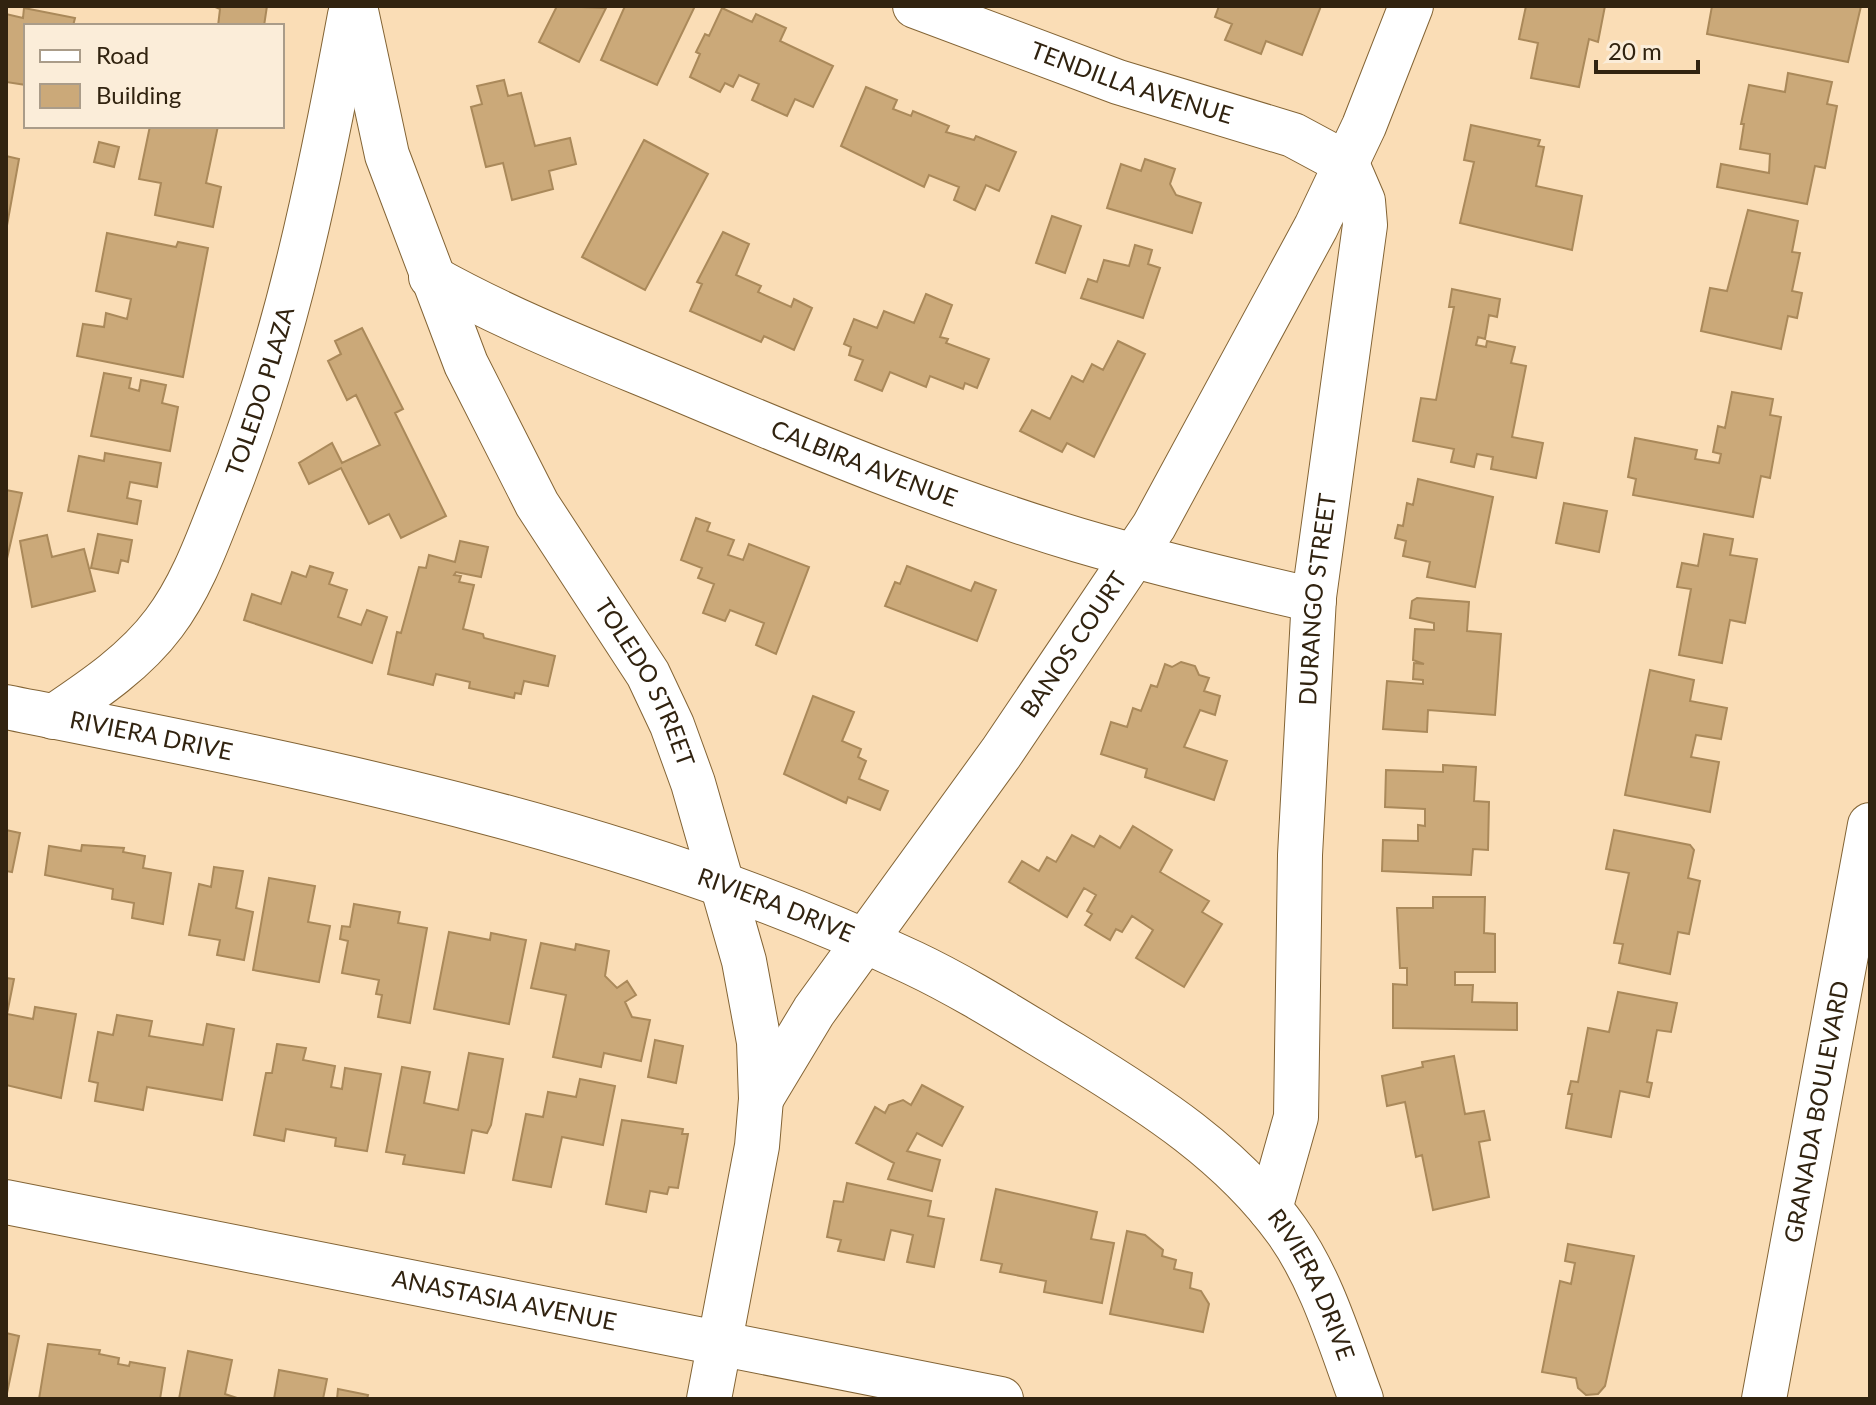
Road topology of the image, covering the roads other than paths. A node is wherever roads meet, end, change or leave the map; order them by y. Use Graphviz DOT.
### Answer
graph roads {
  1 [pos="353,6"];
  2 [pos="915,6"];
  3 [pos="1411,6"];
  4 [pos="1347,164"];
  5 [pos="431,277"];
  6 [pos="1135,555"];
  7 [pos="1314,600"];
  8 [pos="6,707"];
  9 [pos="53,717"];
  10 [pos="1870,825"];
  11 [pos="722,885"];
  12 [pos="866,942"];
  13 [pos="761,1099"];
  14 [pos="6,1202"];
  15 [pos="1270,1209"];
  16 [pos="720,1343"];
  17 [pos="709,1399"];
  18 [pos="1001,1399"];
  19 [pos="1361,1399"];
  20 [pos="1764,1399"];
  1 -- 5 [label="street, TOLEDO STREET"];
  1 -- 9 [label="street, TOLEDO PLAZA"];
  2 -- 4 [label="street, TENDILLA AVENUE"];
  3 -- 4 [label="street"];
  4 -- 6 [label="street, BANOS COURT"];
  4 -- 7 [label="street, DURANGO STREET"];
  5 -- 6 [label="street, CALBIRA AVENUE"];
  5 -- 11 [label="street, TOLEDO STREET"];
  6 -- 7 [label="street, CALBIRA AVENUE"];
  6 -- 12 [label="street, BANOS COURT"];
  7 -- 15 [label="street, DURANGO STREET"];
  8 -- 9 [label="street, RIVIERA DRIVE"];
  9 -- 11 [label="street, RIVIERA DRIVE"];
  10 -- 20 [label="street, GRANADA BOULEVARD"];
  11 -- 12 [label="street, RIVIERA DRIVE"];
  11 -- 13 [label="street, TOLEDO STREET"];
  12 -- 13 [label="street, BANOS COURT"];
  12 -- 15 [label="street, RIVIERA DRIVE"];
  13 -- 16 [label="street, TOLEDO STREET"];
  14 -- 16 [label="street, ANASTASIA AVENUE"];
  15 -- 19 [label="street, RIVIERA DRIVE"];
  16 -- 17 [label="street, TOLEDO STREET"];
  16 -- 18 [label="street, ANASTASIA AVENUE"];
}
